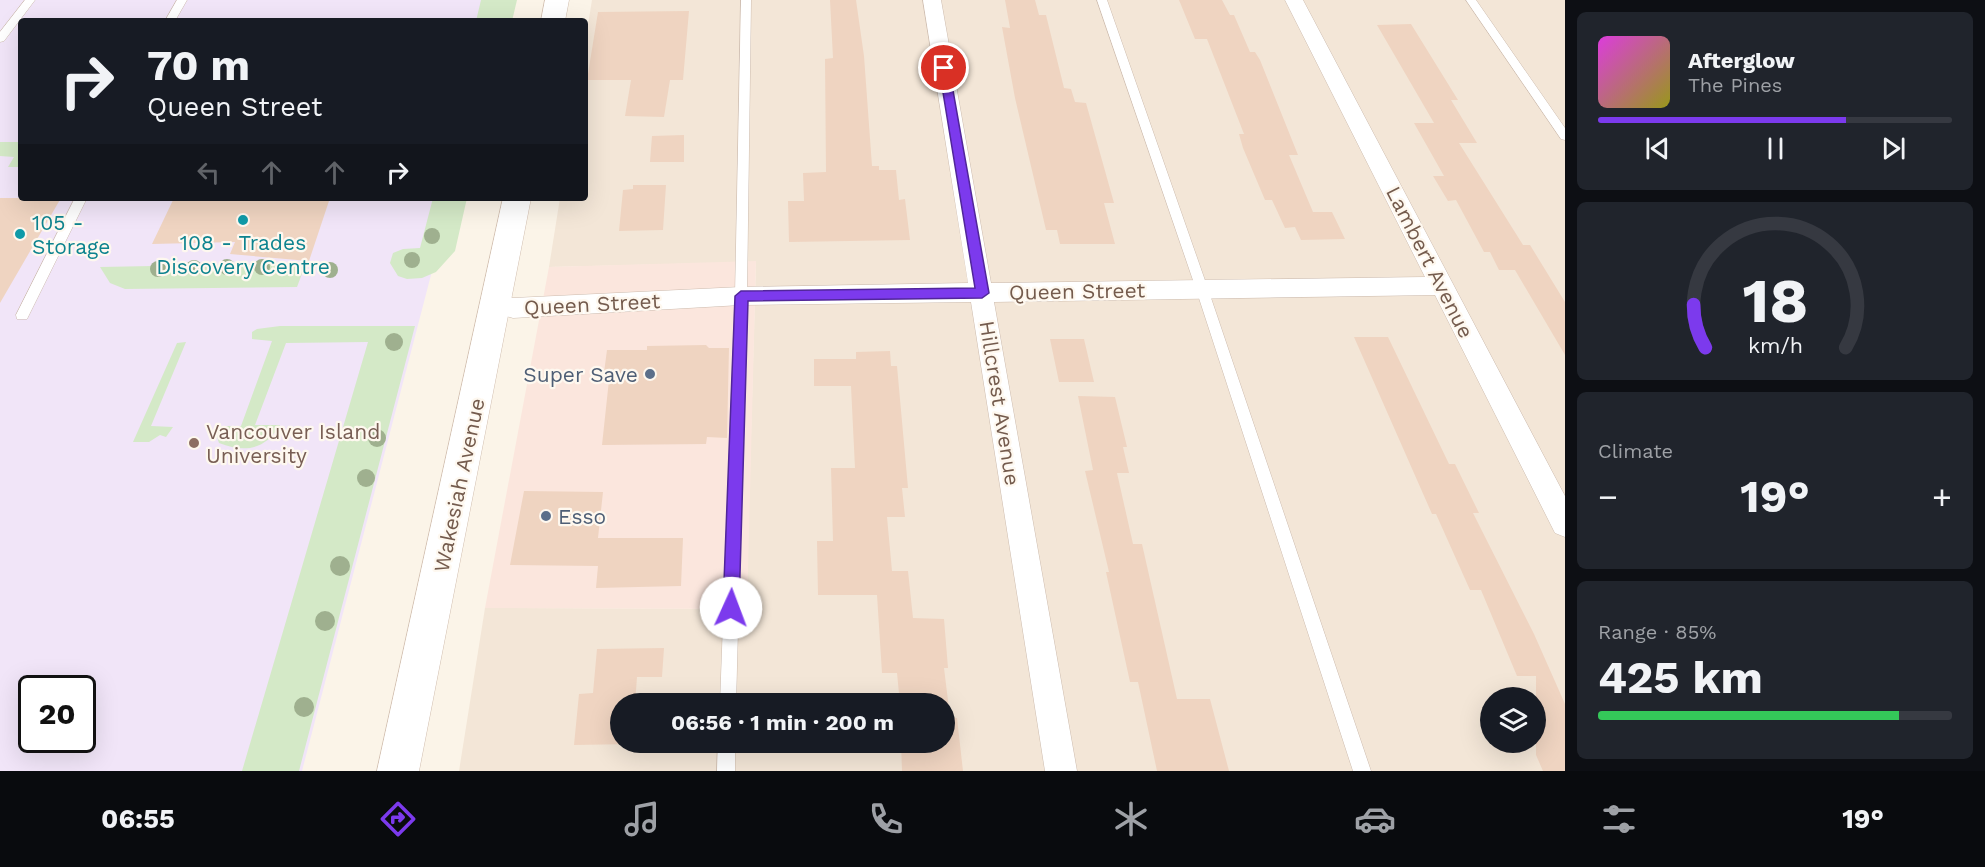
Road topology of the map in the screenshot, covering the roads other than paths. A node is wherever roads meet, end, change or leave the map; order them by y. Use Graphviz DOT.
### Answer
graph roads {
  1 [pos="30,0"];
  2 [pos="182,0"];
  3 [pos="557,0"];
  4 [pos="746,0"];
  5 [pos="932,0"];
  6 [pos="1101,0"];
  7 [pos="1294,0"];
  8 [pos="1471,0"];
  9 [pos="172,18"];
  10 [pos="554,18"];
  11 [pos="0,39"];
  12 [pos="1565,136"];
  13 [pos="79,201"];
  14 [pos="516,201"];
  15 [pos="1443,286"];
  16 [pos="1202,289"];
  17 [pos="982,293"];
  18 [pos="741,296"];
  19 [pos="497,303"];
  20 [pos="22,315"];
  21 [pos="1565,524"];
  22 [pos="728,693"];
  23 [pos="727,753"];
  24 [pos="398,771"];
  25 [pos="726,771"];
  26 [pos="1061,771"];
  27 [pos="1362,771"];
  1 -- 11 [label="lane"];
  2 -- 9 [label="lane"];
  3 -- 10 [label="main road"];
  4 -- 18 [label="lane"];
  5 -- 17 [label="street, Hillcrest Avenue"];
  6 -- 16 [label="lane"];
  7 -- 15 [label="street, Lambert Avenue"];
  8 -- 12 [label="lane"];
  13 -- 20 [label="lane"];
  14 -- 19 [label="main road, Wakesiah Avenue"];
  15 -- 16 [label="street, Queen Street"];
  15 -- 21 [label="street, Lambert Avenue"];
  16 -- 17 [label="street, Queen Street"];
  16 -- 27 [label="lane"];
  17 -- 18 [label="street, Queen Street"];
  17 -- 26 [label="street, Hillcrest Avenue"];
  18 -- 19 [label="street, Queen Street"];
  18 -- 22 [label="lane"];
  19 -- 24 [label="main road, Wakesiah Avenue"];
  23 -- 25 [label="lane"];
}
